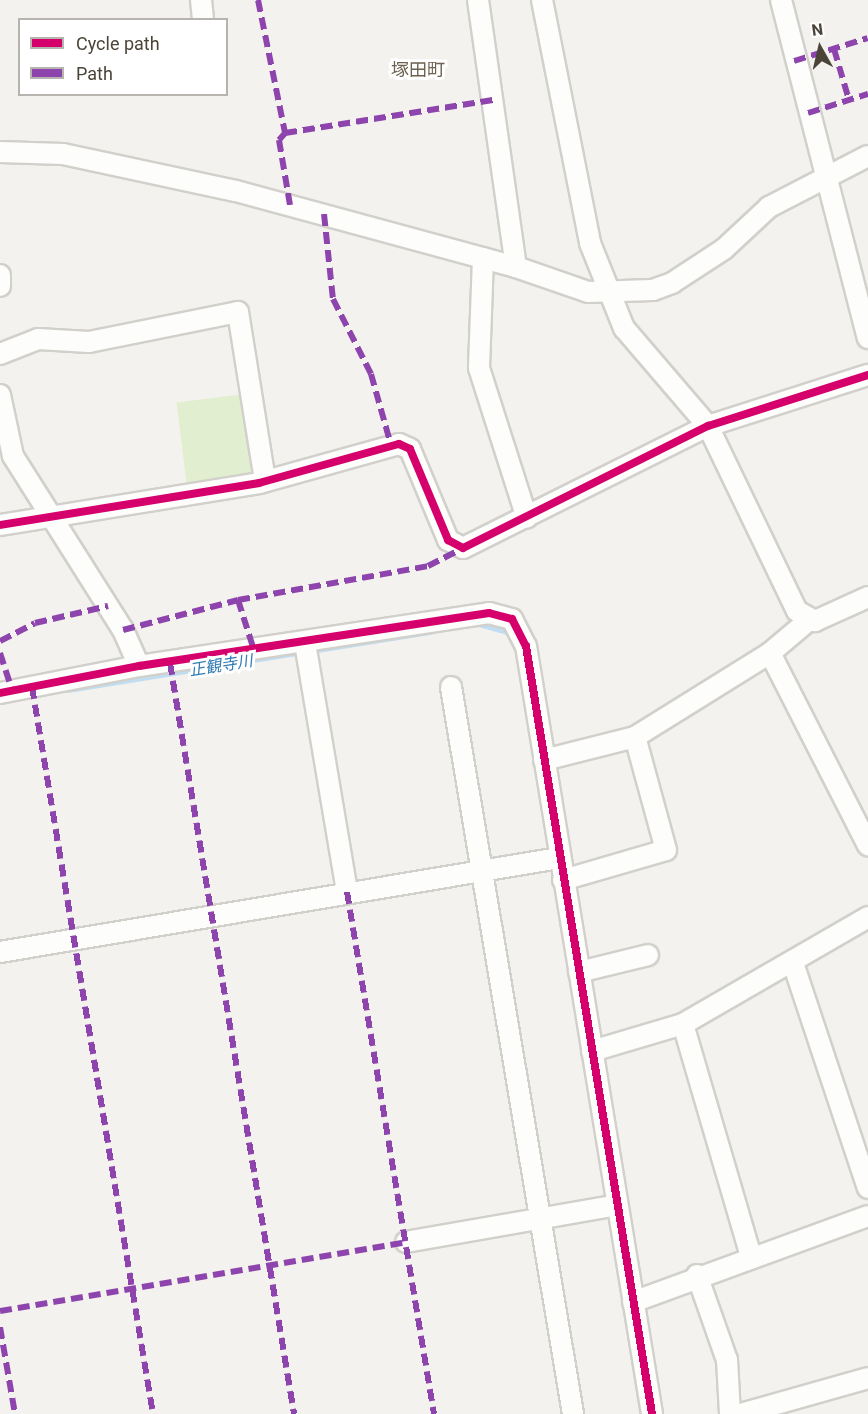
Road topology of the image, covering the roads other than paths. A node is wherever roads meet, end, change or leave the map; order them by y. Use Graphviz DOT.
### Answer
graph roads {
  1 [pos="201,0"];
  2 [pos="478,0"];
  3 [pos="542,0"];
  4 [pos="781,0"];
  5 [pos="204,18"];
  6 [pos="0,152"];
  7 [pos="868,156"];
  8 [pos="826,178"];
  9 [pos="483,258"];
  10 [pos="516,267"];
  11 [pos="0,275"];
  12 [pos="0,286"];
  13 [pos="605,292"];
  14 [pos="868,338"];
  15 [pos="0,354"];
  16 [pos="868,375"];
  17 [pos="0,400"];
  18 [pos="708,426"];
  19 [pos="265,481"];
  20 [pos="48,516"];
  21 [pos="527,518"];
  22 [pos="0,525"];
  23 [pos="868,597"];
  24 [pos="809,620"];
  25 [pos="306,643"];
  26 [pos="770,653"];
  27 [pos="139,666"];
  28 [pos="451,687"];
  29 [pos="0,693"];
  30 [pos="635,737"];
  31 [pos="544,760"];
  32 [pos="868,845"];
  33 [pos="559,858"];
  34 [pos="481,871"];
  35 [pos="563,880"];
  36 [pos="346,892"];
  37 [pos="868,917"];
  38 [pos="0,952"];
  39 [pos="648,955"];
  40 [pos="793,963"];
  41 [pos="579,972"];
  42 [pos="683,1024"];
  43 [pos="592,1051"];
  44 [pos="868,1188"];
  45 [pos="617,1205"];
  46 [pos="868,1216"];
  47 [pos="540,1218"];
  48 [pos="406,1242"];
  49 [pos="751,1256"];
  50 [pos="697,1275"];
  51 [pos="633,1302"];
  52 [pos="868,1378"];
  53 [pos="573,1414"];
  54 [pos="652,1414"];
  55 [pos="730,1414"];
  56 [pos="741,1414"];
  1 -- 5 [label="street"];
  2 -- 10 [label="street"];
  3 -- 13 [label="street"];
  4 -- 8 [label="street"];
  6 -- 9 [label="street"];
  7 -- 8 [label="street"];
  8 -- 13 [label="street"];
  8 -- 14 [label="street"];
  9 -- 10 [label="street"];
  9 -- 21 [label="street"];
  10 -- 13 [label="street"];
  11 -- 12 [label="street"];
  13 -- 18 [label="street"];
  15 -- 19 [label="street"];
  16 -- 18 [label="street"];
  17 -- 20 [label="street"];
  18 -- 21 [label="street"];
  18 -- 24 [label="street"];
  19 -- 20 [label="street"];
  19 -- 21 [label="street"];
  20 -- 22 [label="street"];
  20 -- 27 [label="street"];
  23 -- 24 [label="street"];
  24 -- 26 [label="street"];
  25 -- 27 [label="street"];
  25 -- 31 [label="street"];
  25 -- 36 [label="street"];
  26 -- 30 [label="street"];
  26 -- 32 [label="street"];
  27 -- 29 [label="street"];
  28 -- 34 [label="street"];
  30 -- 31 [label="street"];
  30 -- 35 [label="street"];
  31 -- 33 [label="street"];
  33 -- 34 [label="street"];
  33 -- 35 [label="street"];
  34 -- 36 [label="street"];
  34 -- 47 [label="street"];
  35 -- 41 [label="street"];
  36 -- 38 [label="street"];
  37 -- 40 [label="street"];
  39 -- 41 [label="street"];
  40 -- 42 [label="street"];
  40 -- 44 [label="street"];
  41 -- 43 [label="street"];
  42 -- 43 [label="street"];
  42 -- 49 [label="street"];
  43 -- 45 [label="street"];
  45 -- 47 [label="street"];
  45 -- 51 [label="street"];
  46 -- 49 [label="street"];
  47 -- 48 [label="street"];
  47 -- 53 [label="street"];
  49 -- 50 [label="street"];
  50 -- 51 [label="street"];
  50 -- 55 [label="street"];
  51 -- 54 [label="street"];
  52 -- 56 [label="street"];
}
